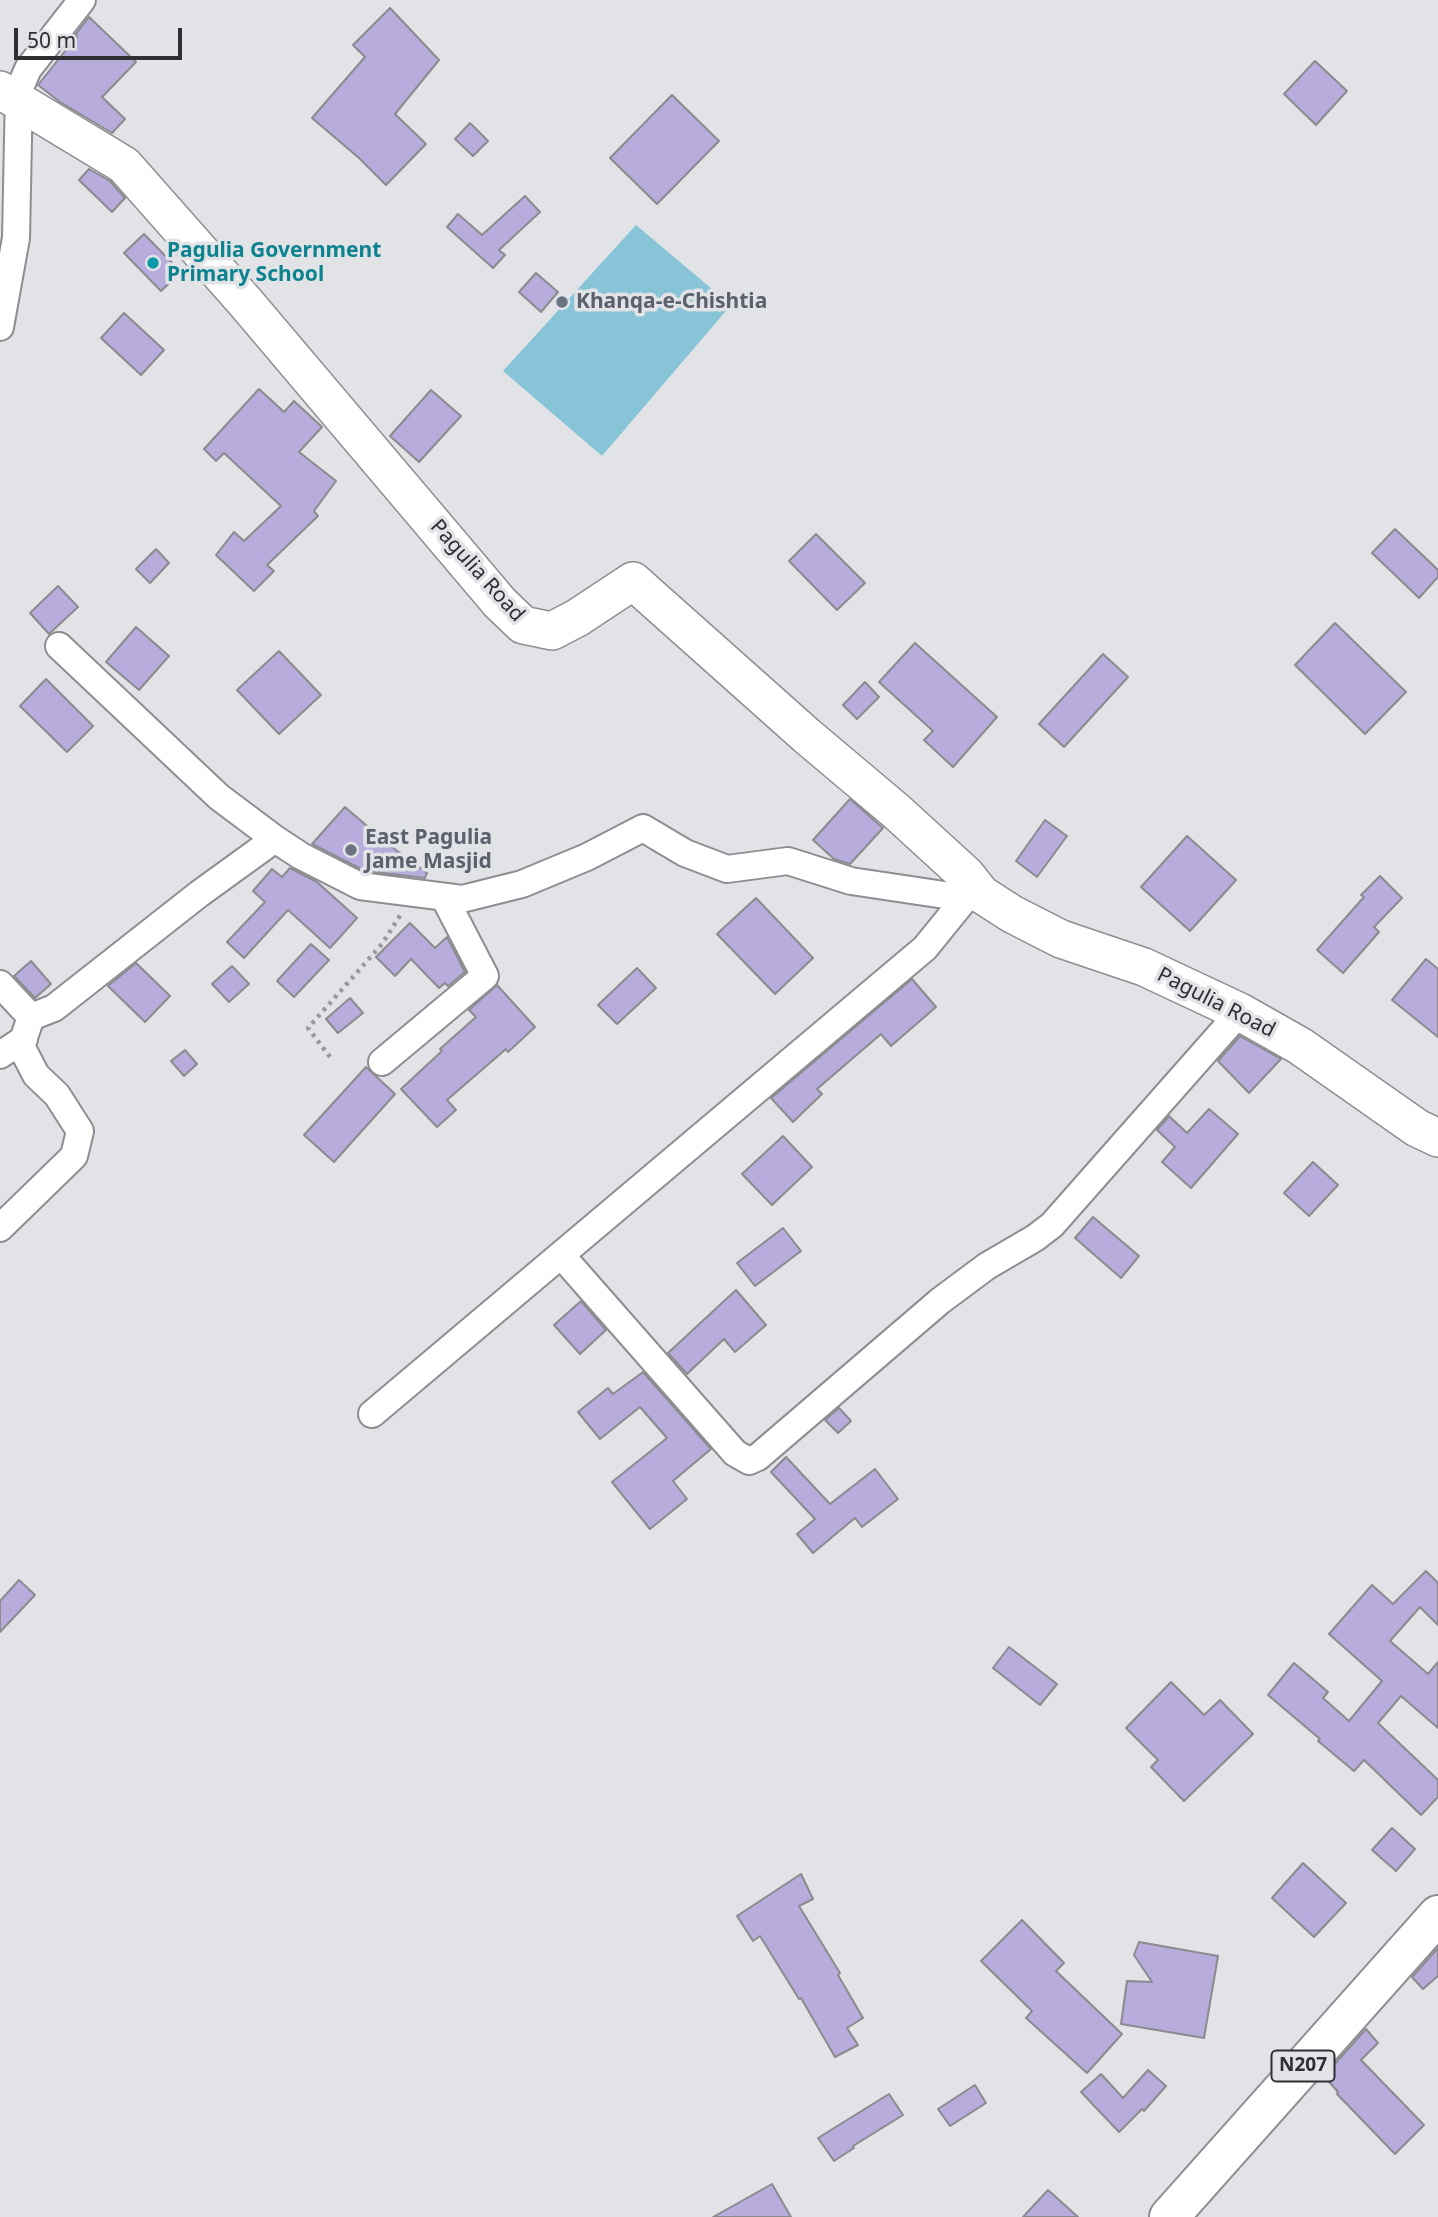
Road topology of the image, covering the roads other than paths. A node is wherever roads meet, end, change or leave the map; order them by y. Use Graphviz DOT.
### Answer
graph roads {
  1 [pos="82,0"];
  2 [pos="9,95"];
  3 [pos="0,327"];
  4 [pos="59,646"];
  5 [pos="275,839"];
  6 [pos="975,894"];
  7 [pos="444,897"];
  8 [pos="0,984"];
  9 [pos="1240,1012"];
  10 [pos="27,1028"];
  11 [pos="0,1055"];
  12 [pos="382,1062"];
  13 [pos="1438,1138"];
  14 [pos="0,1228"];
  15 [pos="561,1255"];
  16 [pos="372,1414"];
  17 [pos="1438,1915"];
  18 [pos="1181,2211"];
  1 -- 2 [label="street"];
  2 -- 3 [label="street"];
  2 -- 6 [label="street, Pagulia Road"];
  4 -- 5 [label="street"];
  5 -- 7 [label="street"];
  5 -- 10 [label="street"];
  6 -- 7 [label="street"];
  6 -- 9 [label="street, Pagulia Road"];
  6 -- 15 [label="street"];
  7 -- 12 [label="street"];
  8 -- 10 [label="street"];
  9 -- 13 [label="street, Pagulia Road"];
  9 -- 15 [label="street"];
  10 -- 11 [label="street"];
  10 -- 14 [label="street"];
  15 -- 16 [label="street"];
  17 -- 18 [label="highway, N207"];
}
